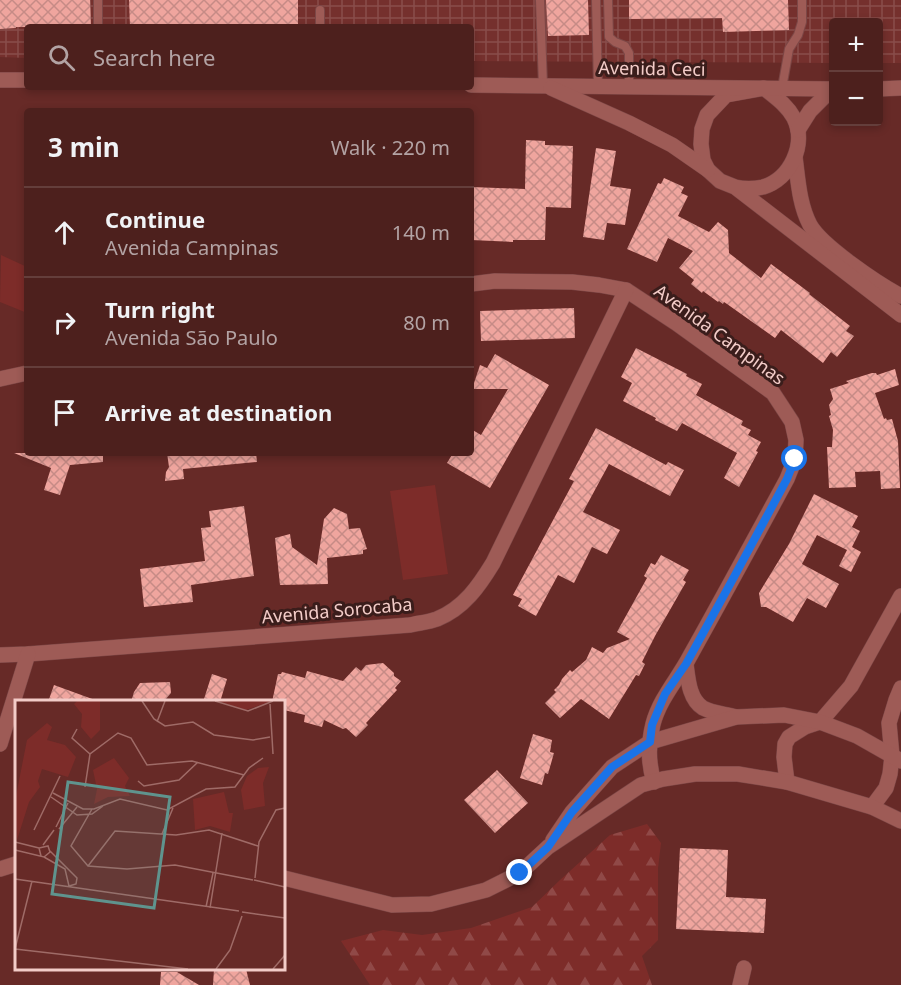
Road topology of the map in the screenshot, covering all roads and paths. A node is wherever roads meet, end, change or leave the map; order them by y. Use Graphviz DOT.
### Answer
graph roads {
  1 [pos="98,0"];
  2 [pos="540,0"];
  3 [pos="596,0"];
  4 [pos="608,0"];
  5 [pos="802,0"];
  6 [pos="320,9"];
  7 [pos="98,24"];
  8 [pos="320,24"];
  9 [pos="0,80"];
  10 [pos="24,80"];
  11 [pos="474,85"];
  12 [pos="544,86"];
  13 [pos="598,87"];
  14 [pos="629,87"];
  15 [pos="764,88"];
  16 [pos="782,88"];
  17 [pos="883,88"];
  18 [pos="901,88"];
  19 [pos="829,89"];
  20 [pos="829,93"];
  21 [pos="798,130"];
  22 [pos="795,157"];
  23 [pos="708,170"];
  24 [pos="735,187"];
  25 [pos="474,284"];
  26 [pos="626,290"];
  27 [pos="901,296"];
  28 [pos="901,315"];
  29 [pos="24,374"];
  30 [pos="0,379"];
  31 [pos="901,596"];
  32 [pos="28,654"];
  33 [pos="0,655"];
  34 [pos="686,664"];
  35 [pos="901,688"];
  36 [pos="736,717"];
  37 [pos="820,722"];
  38 [pos="650,742"];
  39 [pos="0,744"];
  40 [pos="896,759"];
  41 [pos="654,782"];
  42 [pos="787,782"];
  43 [pos="873,807"];
  44 [pos="901,821"];
  45 [pos="548,847"];
  46 [pos="285,878"];
  47 [pos="744,968"];
  48 [pos="740,985"];
  1 -- 7 [label="lane"];
  2 -- 12 [label="lane"];
  3 -- 13 [label="lane"];
  4 -- 14 [label="lane"];
  5 -- 16 [label="lane"];
  6 -- 8 [label="lane"];
  9 -- 10 [label="street"];
  11 -- 12 [label="street, Avenida Ceci"];
  12 -- 13 [label="street, Avenida Ceci"];
  12 -- 23 [label="street"];
  13 -- 14 [label="street, Avenida Ceci"];
  14 -- 15 [label="street, Avenida Ceci"];
  15 -- 16 [label="street, Avenida Ceci"];
  15 -- 21 [label="street"];
  15 -- 23 [label="street"];
  16 -- 19 [label="street, Avenida Ceci"];
  17 -- 18 [label="street"];
  20 -- 21 [label="street"];
  21 -- 22 [label="street"];
  22 -- 24 [label="street"];
  22 -- 27 [label="street"];
  23 -- 24 [label="street"];
  24 -- 28 [label="street"];
  25 -- 26 [label="street, Avenida Campinas"];
  26 -- 32 [label="street, Avenida Sorocaba"];
  26 -- 34 [label="street, Avenida Campinas"];
  29 -- 30 [label="street"];
  31 -- 37 [label="street"];
  32 -- 33 [label="street, Avenida Sorocaba"];
  32 -- 39 [label="street"];
  34 -- 36 [label="street"];
  34 -- 38 [label="street, Avenida Campinas"];
  35 -- 40 [label="street"];
  36 -- 37 [label="street"];
  36 -- 38 [label="street"];
  37 -- 40 [label="street"];
  37 -- 42 [label="street"];
  38 -- 41 [label="street, Avenida Campinas"];
  38 -- 45 [label="street"];
  40 -- 43 [label="street"];
  41 -- 42 [label="street"];
  41 -- 45 [label="street"];
  42 -- 43 [label="street"];
  43 -- 44 [label="street"];
  45 -- 46 [label="street"];
  47 -- 48 [label="street"];
}
